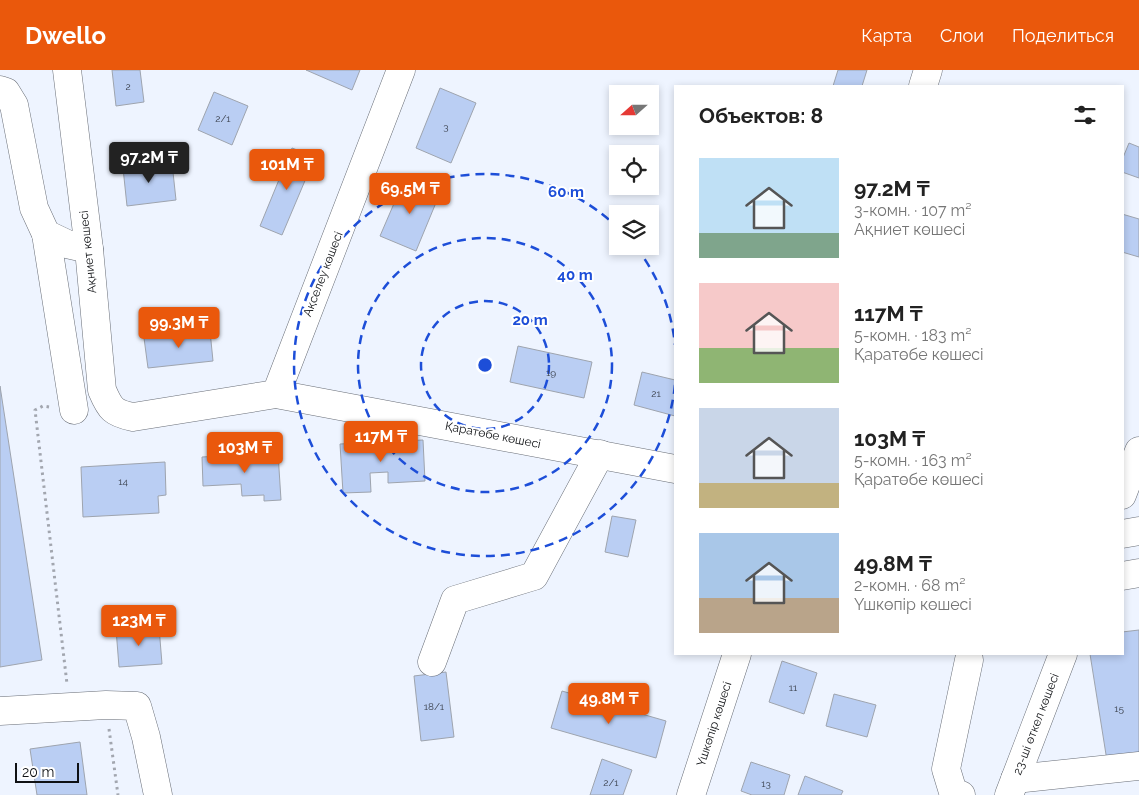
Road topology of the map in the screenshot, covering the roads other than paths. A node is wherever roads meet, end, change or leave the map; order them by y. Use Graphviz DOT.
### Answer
graph roads {
  1 [pos="67,70"];
  2 [pos="401,70"];
  3 [pos="928,70"];
  4 [pos="923,85"];
  5 [pos="0,90"];
  6 [pos="46,234"];
  7 [pos="88,249"];
  8 [pos="276,394"];
  9 [pos="74,410"];
  10 [pos="133,417"];
  11 [pos="1139,451"];
  12 [pos="600,454"];
  13 [pos="674,469"];
  14 [pos="1124,489"];
  15 [pos="1139,532"];
  16 [pos="1124,534"];
  17 [pos="1139,573"];
  18 [pos="1124,576"];
  19 [pos="737,655"];
  20 [pos="1063,655"];
  21 [pos="969,660"];
  22 [pos="432,662"];
  23 [pos="0,711"];
  24 [pos="1139,766"];
  25 [pos="1079,784"];
  26 [pos="1012,787"];
  27 [pos="158,795"];
  28 [pos="691,795"];
  29 [pos="961,795"];
  1 -- 7 [label="street, Ақниет көшесі"];
  2 -- 8 [label="street, Ақселеу көшесі"];
  3 -- 4 [label="street"];
  5 -- 6 [label="street"];
  6 -- 7 [label="street"];
  6 -- 9 [label="street"];
  7 -- 10 [label="street, Ақниет көшесі"];
  8 -- 10 [label="street, Қаратөбе көшесі"];
  8 -- 12 [label="street, Қаратөбе көшесі"];
  11 -- 14 [label="street"];
  12 -- 13 [label="street, Қаратөбе көшесі"];
  12 -- 22 [label="street"];
  15 -- 16 [label="street"];
  17 -- 18 [label="street"];
  19 -- 28 [label="street, Үшкөпір көшесі"];
  20 -- 26 [label="street, 23-ші өткел көшесі"];
  21 -- 29 [label="street"];
  23 -- 27 [label="street"];
  24 -- 25 [label="street"];
  25 -- 26 [label="street"];
}
